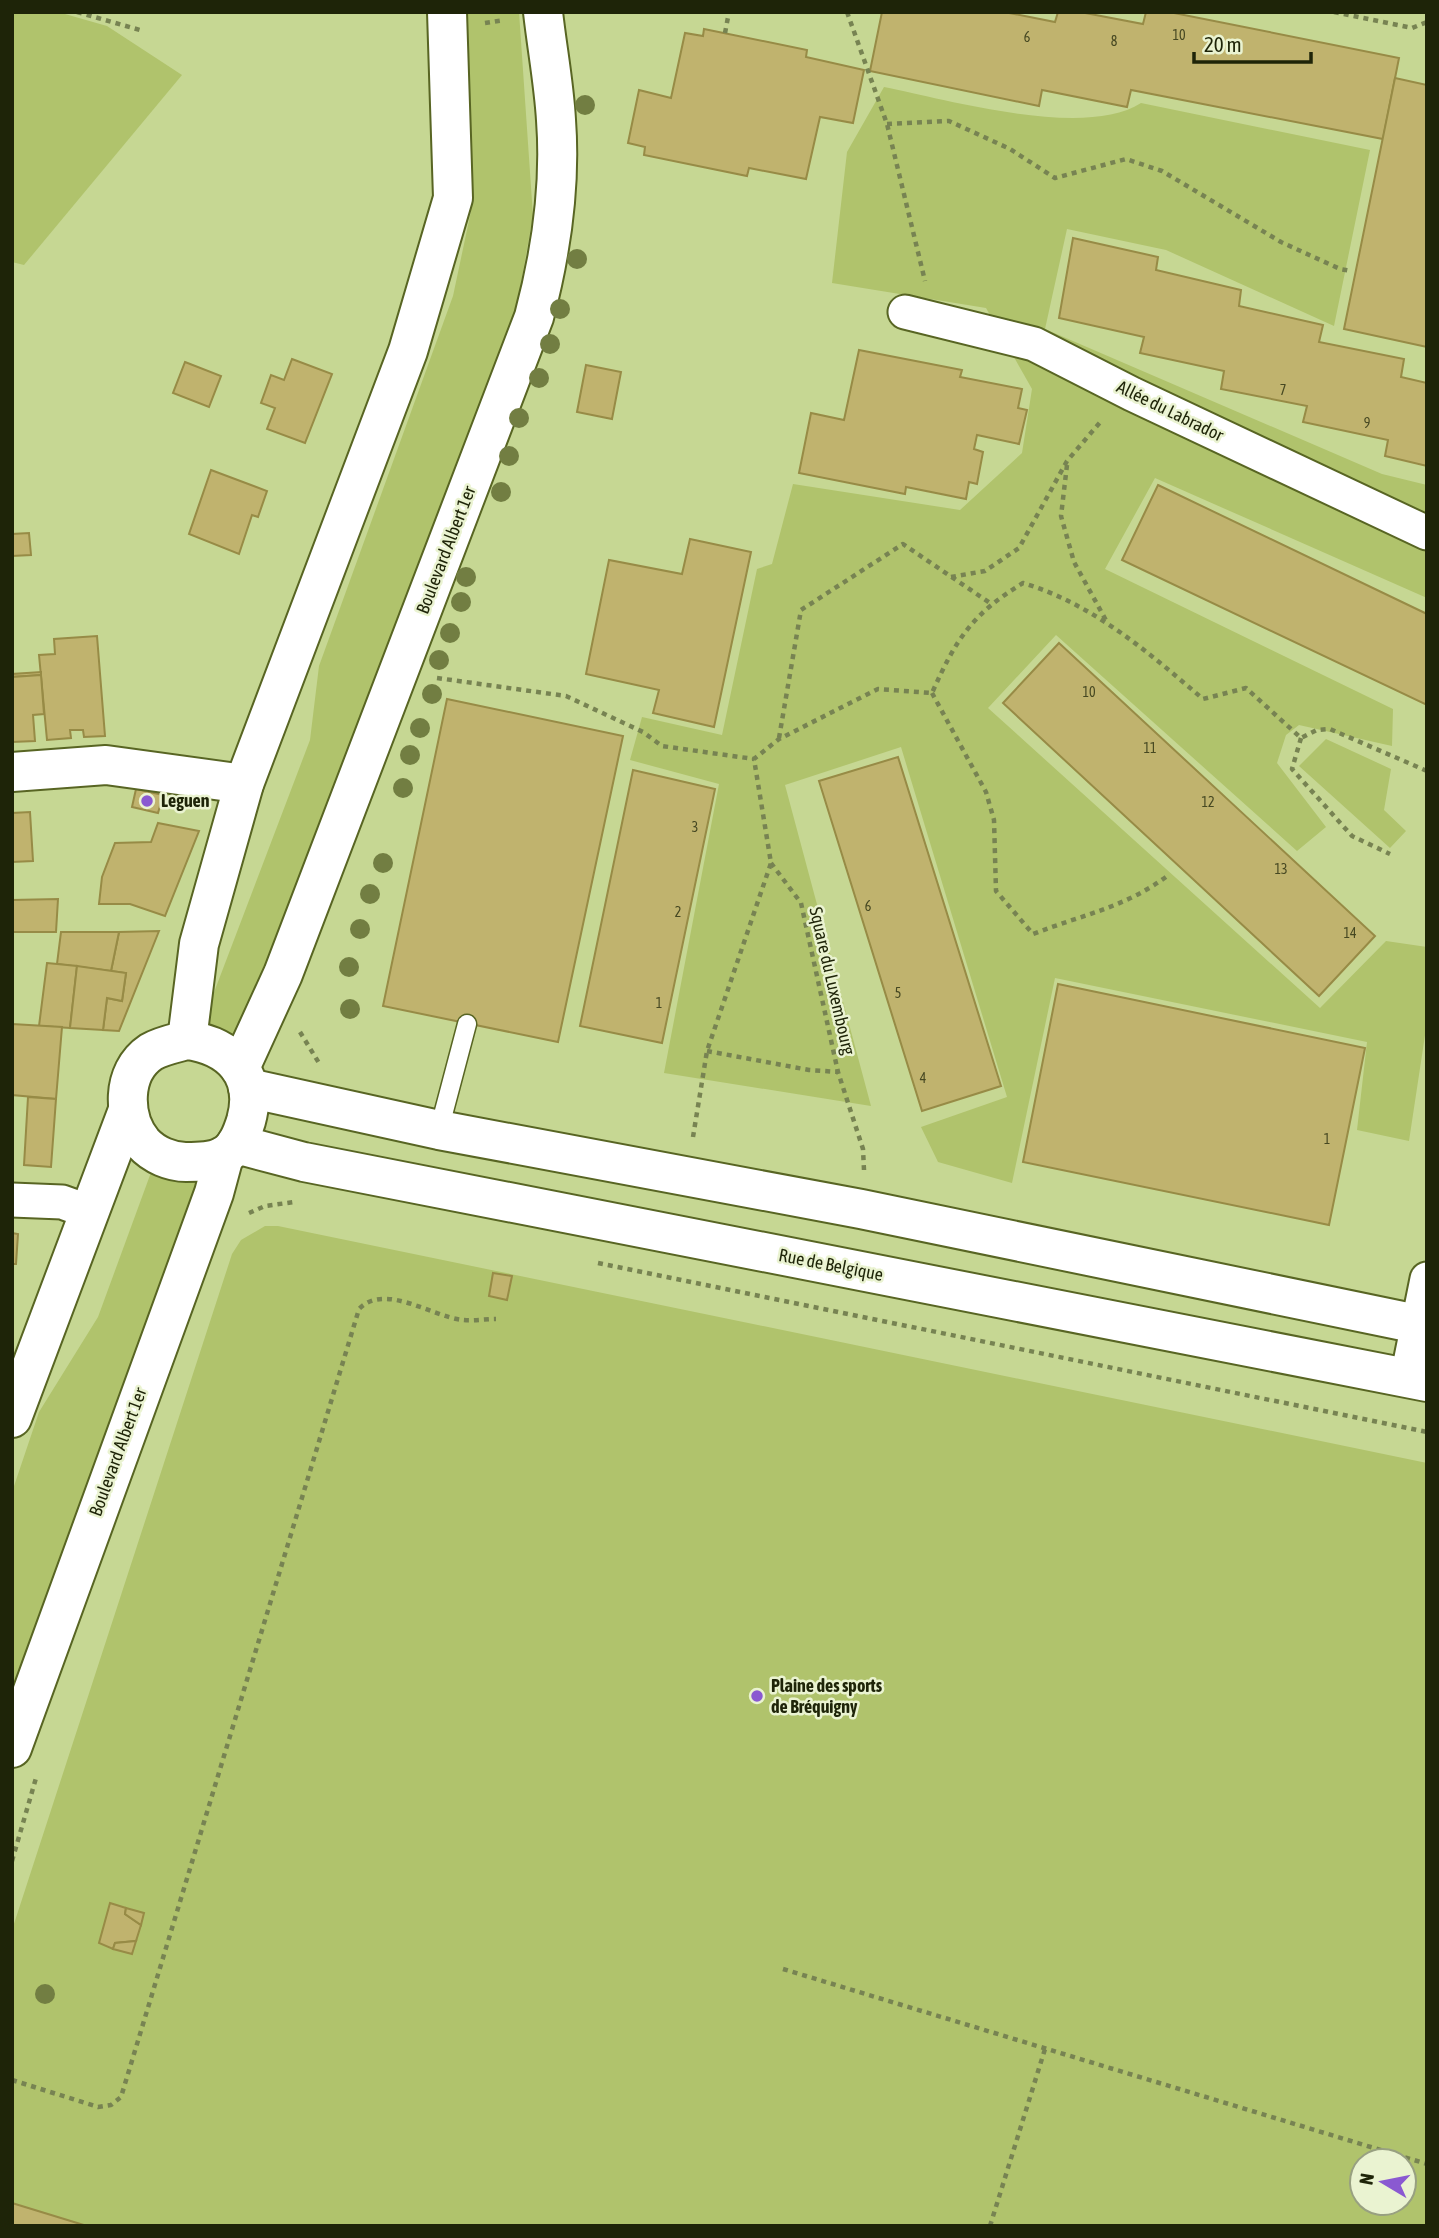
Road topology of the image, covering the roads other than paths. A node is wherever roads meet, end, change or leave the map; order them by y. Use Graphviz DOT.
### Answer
graph roads {
  1 [pos="544,13"];
  2 [pos="448,20"];
  3 [pos="920,316"];
  4 [pos="1427,533"];
  5 [pos="12,772"];
  6 [pos="244,784"];
  7 [pos="467,1024"];
  8 [pos="187,1040"];
  9 [pos="244,1078"];
  10 [pos="128,1111"];
  11 [pos="439,1130"];
  12 [pos="230,1150"];
  13 [pos="12,1200"];
  14 [pos="87,1211"];
  15 [pos="1427,1279"];
  16 [pos="1422,1325"];
  17 [pos="1417,1380"];
  18 [pos="12,1418"];
  19 [pos="25,1759"];
  1 -- 9 [label="main road, Boulevard Albert 1er"];
  2 -- 6 [label="main road"];
  3 -- 4 [label="street, Allée du Labrador"];
  5 -- 6 [label="main road"];
  6 -- 8 [label="main road"];
  7 -- 11 [label="lane"];
  8 -- 9 [label="main road"];
  8 -- 10 [label="main road"];
  9 -- 11 [label="main road"];
  9 -- 12 [label="main road, Boulevard Albert 1er"];
  10 -- 12 [label="main road"];
  10 -- 14 [label="main road"];
  11 -- 16 [label="main road"];
  12 -- 17 [label="main road, Rue de Belgique"];
  12 -- 19 [label="main road, Boulevard Albert 1er"];
  13 -- 14 [label="street"];
  14 -- 18 [label="main road"];
  15 -- 16 [label="street"];
  16 -- 17 [label="street"];
}
